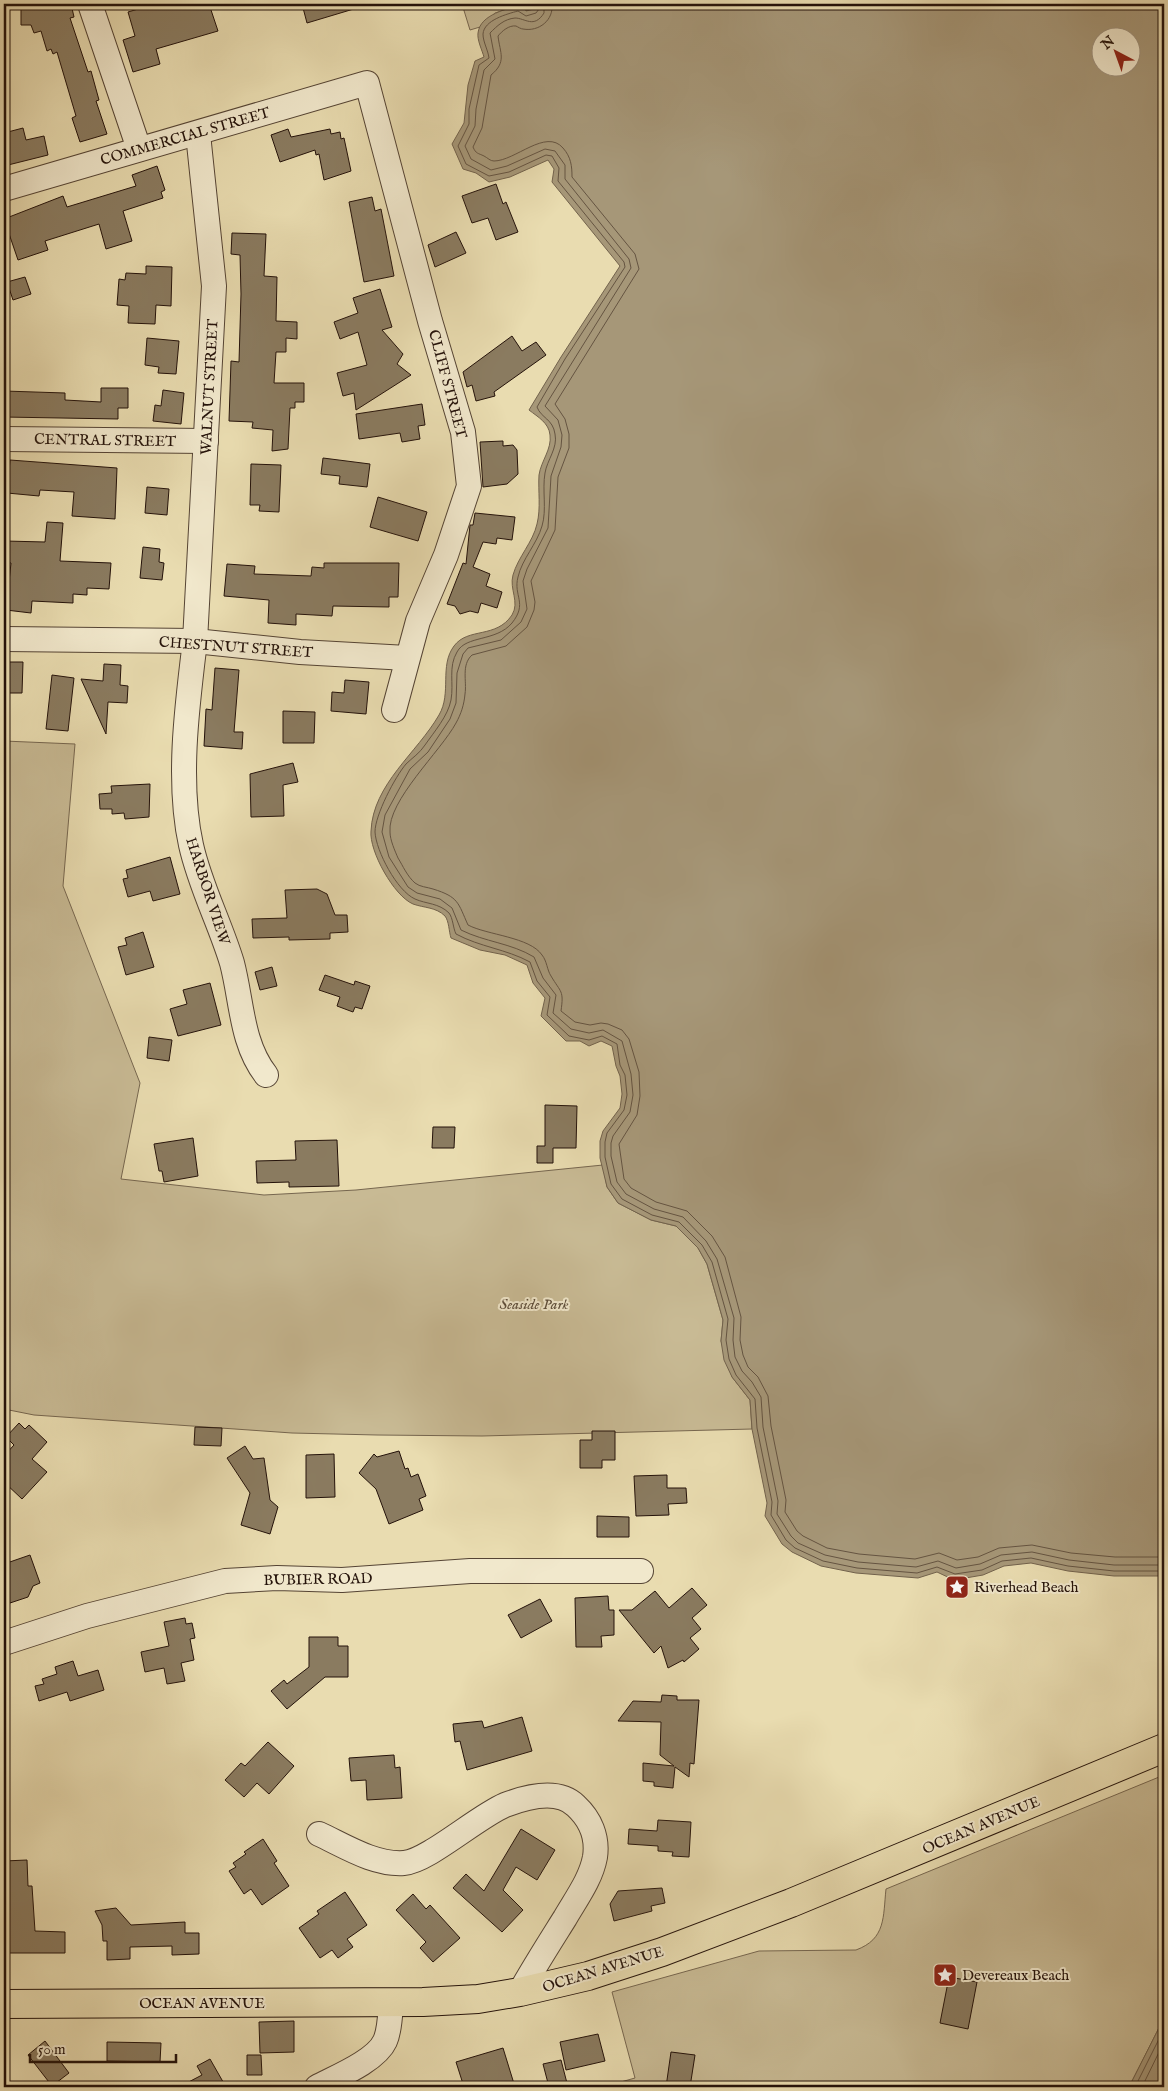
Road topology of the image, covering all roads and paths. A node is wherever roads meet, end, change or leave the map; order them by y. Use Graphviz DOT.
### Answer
graph roads {
  1 [pos="90,4"];
  2 [pos="367,83"];
  3 [pos="198,134"];
  4 [pos="139,150"];
  5 [pos="4,189"];
  6 [pos="4,439"];
  7 [pos="206,441"];
  8 [pos="4,639"];
  9 [pos="195,642"];
  10 [pos="407,658"];
  11 [pos="394,710"];
  12 [pos="266,1075"];
  13 [pos="642,1571"];
  14 [pos="4,1643"];
  15 [pos="1164,1748"];
  16 [pos="319,1834"];
  17 [pos="520,1992"];
  18 [pos="392,2002"];
  19 [pos="4,2004"];
  20 [pos="317,2087"];
  1 -- 4 [label="street"];
  2 -- 3 [label="street, COMMERCIAL STREET"];
  2 -- 10 [label="street, CLIFF STREET"];
  3 -- 4 [label="street, COMMERCIAL STREET"];
  3 -- 7 [label="street, WALNUT STREET"];
  4 -- 5 [label="street, COMMERCIAL STREET"];
  6 -- 7 [label="street, CENTRAL STREET"];
  7 -- 9 [label="street, WALNUT STREET"];
  8 -- 9 [label="street, CHESTNUT STREET"];
  9 -- 10 [label="street, CHESTNUT STREET"];
  9 -- 12 [label="street, HARBOR VIEW"];
  10 -- 11 [label="street, CLIFF STREET"];
  13 -- 14 [label="street, BUBIER ROAD"];
  15 -- 17 [label="main road, OCEAN AVENUE"];
  16 -- 17 [label="street"];
  17 -- 18 [label="main road, OCEAN AVENUE"];
  18 -- 19 [label="main road, OCEAN AVENUE"];
  18 -- 20 [label="street"];
}
